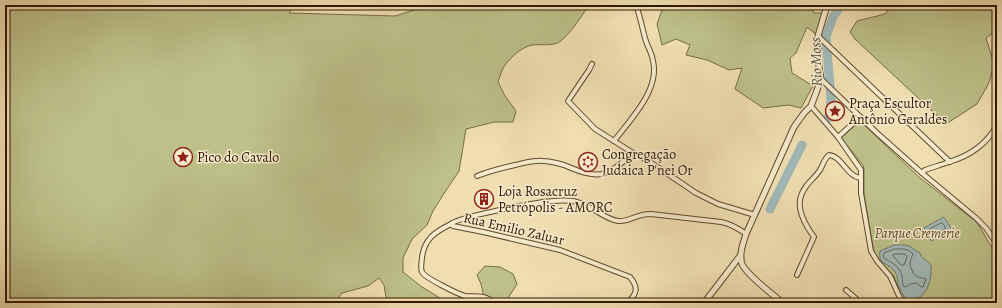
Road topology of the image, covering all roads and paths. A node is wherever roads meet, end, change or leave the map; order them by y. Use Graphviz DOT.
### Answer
graph roads {
  1 [pos="636,5"];
  2 [pos="826,6"];
  3 [pos="818,36"];
  4 [pos="592,64"];
  5 [pos="821,79"];
  6 [pos="811,106"];
  7 [pos="860,117"];
  8 [pos="997,125"];
  9 [pos="838,137"];
  10 [pos="614,142"];
  11 [pos="634,153"];
  12 [pos="950,162"];
  13 [pos="922,173"];
  14 [pos="477,176"];
  15 [pos="861,178"];
  16 [pos="755,215"];
  17 [pos="451,224"];
  18 [pos="746,234"];
  19 [pos="997,244"];
  20 [pos="740,256"];
  21 [pos="797,275"];
  22 [pos="846,290"];
  23 [pos="494,303"];
  24 [pos="627,303"];
  25 [pos="704,303"];
  26 [pos="783,303"];
  27 [pos="861,303"];
  28 [pos="904,303"];
  1 -- 10 [label="street"];
  2 -- 3 [label="street"];
  3 -- 5 [label="street"];
  3 -- 12 [label="street"];
  4 -- 10 [label="street"];
  5 -- 6 [label="street"];
  5 -- 7 [label="street"];
  6 -- 9 [label="street"];
  6 -- 16 [label="street"];
  7 -- 9 [label="street"];
  7 -- 13 [label="street"];
  8 -- 12 [label="street"];
  9 -- 15 [label="street"];
  10 -- 11 [label="street"];
  11 -- 14 [label="street"];
  11 -- 16 [label="street"];
  12 -- 13 [label="street"];
  13 -- 19 [label="street"];
  15 -- 21 [label="street"];
  15 -- 28 [label="street"];
  16 -- 18 [label="street"];
  17 -- 18 [label="street, Rua Emilio Zaluar"];
  17 -- 23 [label="street"];
  17 -- 24 [label="street, Rua Emilio Zaluar"];
  18 -- 20 [label="street"];
  20 -- 25 [label="street"];
  20 -- 26 [label="street"];
  22 -- 27 [label="street"];
}
